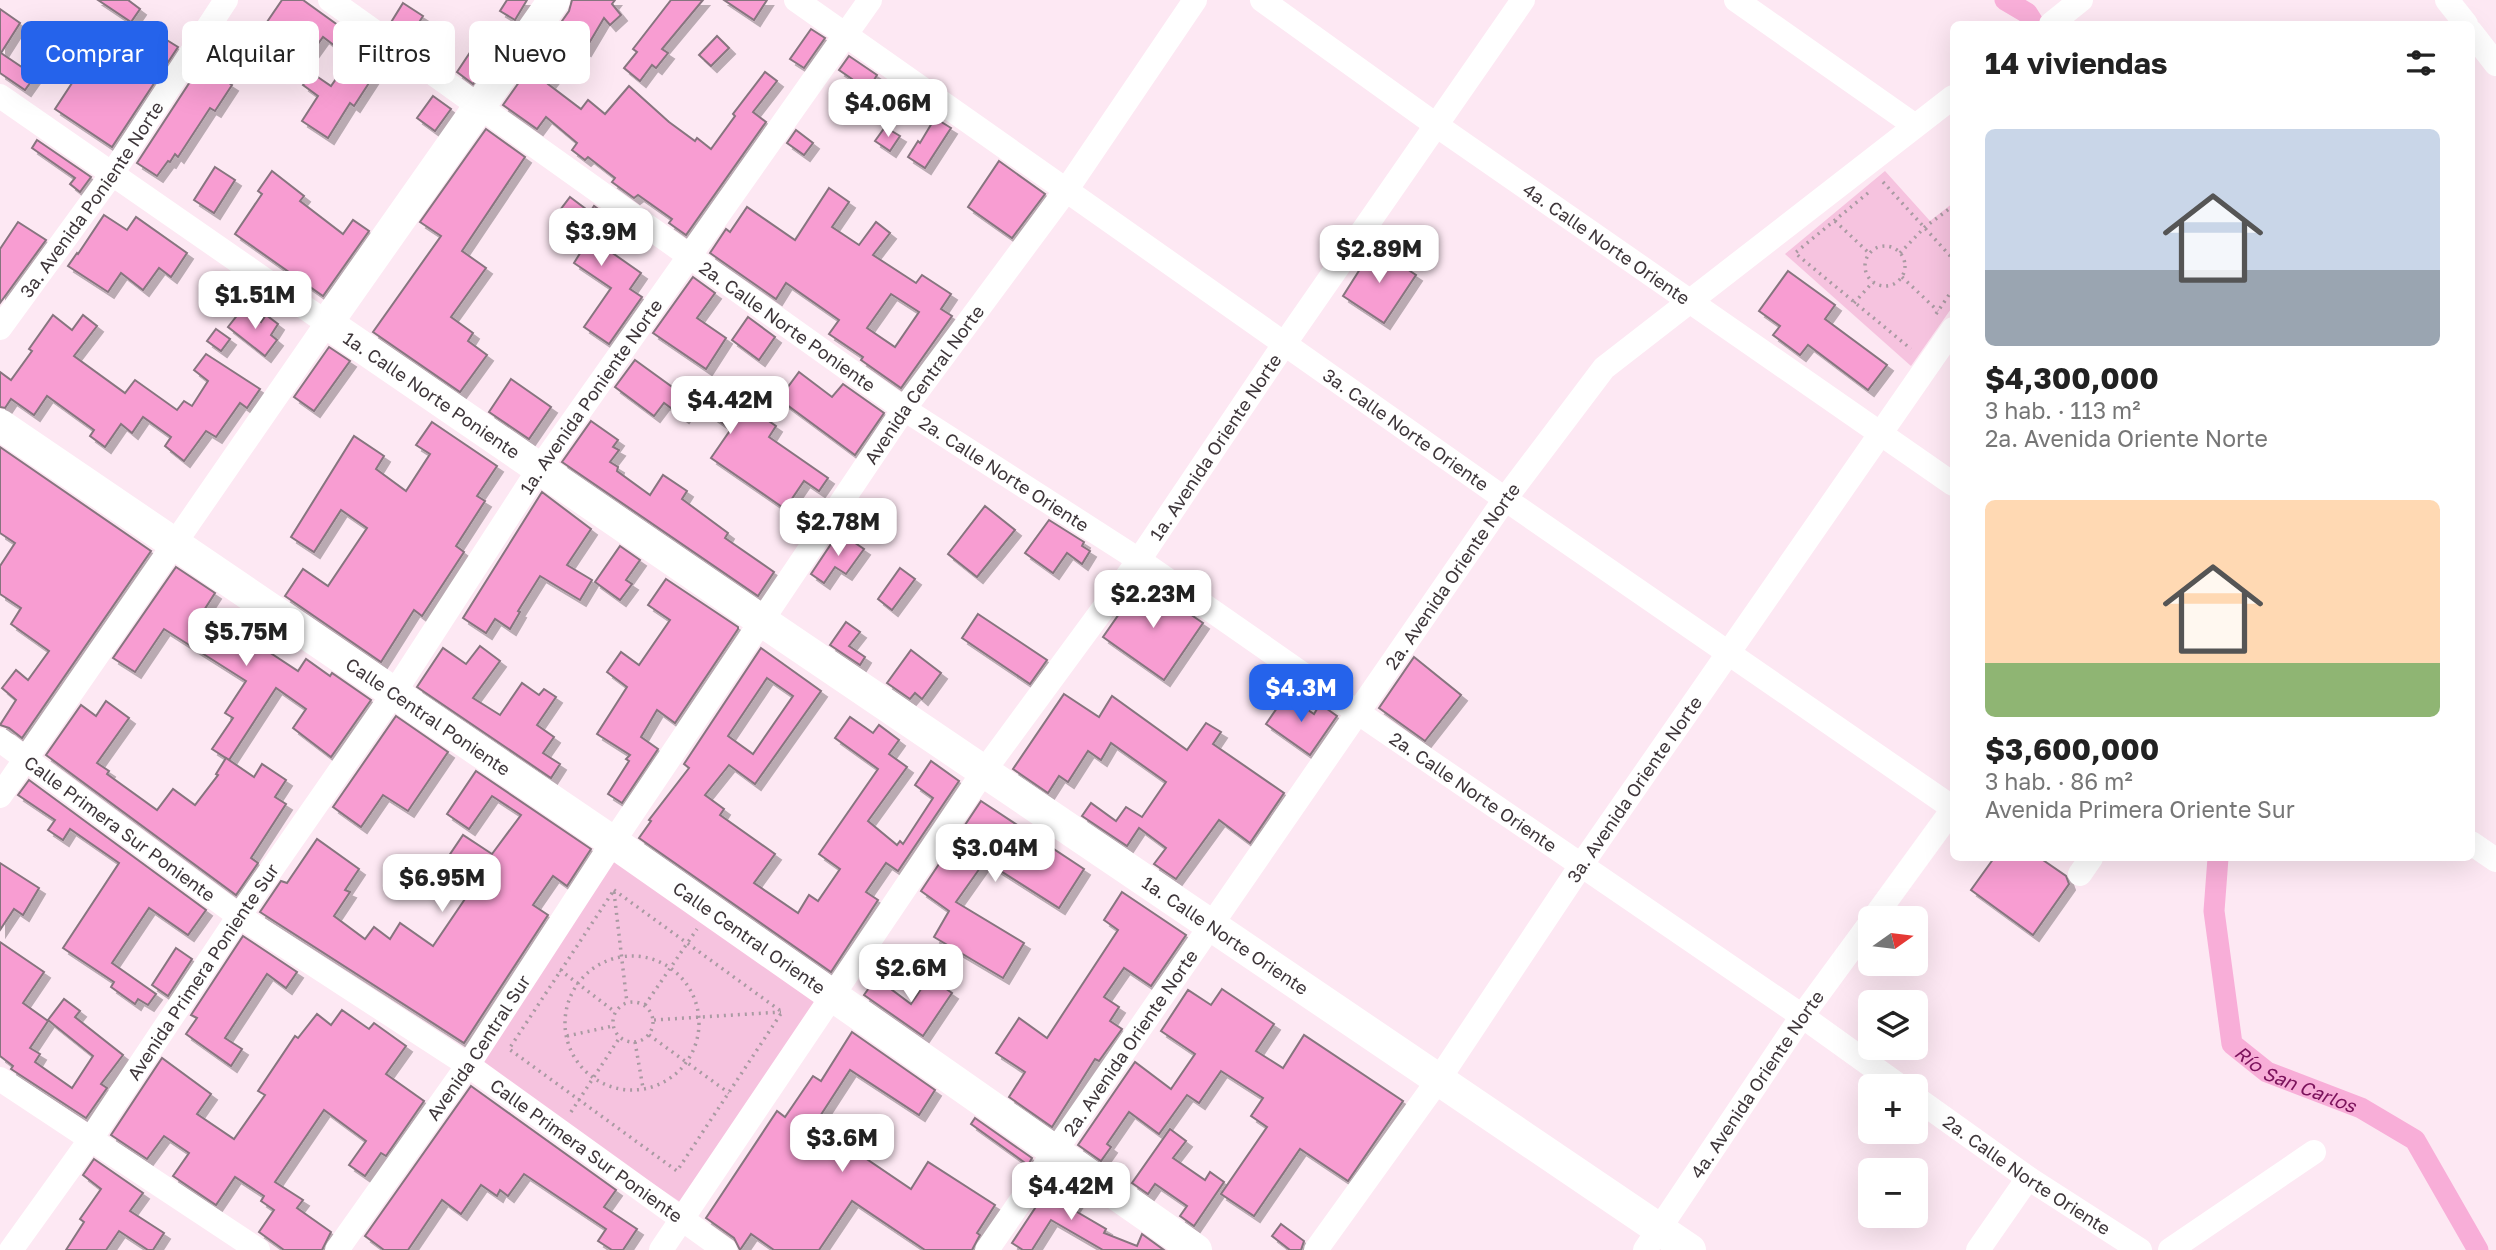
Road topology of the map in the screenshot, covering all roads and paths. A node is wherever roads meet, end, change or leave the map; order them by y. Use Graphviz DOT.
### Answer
graph roads {
  1 [pos="226,0"];
  2 [pos="330,0"];
  3 [pos="554,0"];
  4 [pos="796,0"];
  5 [pos="870,0"];
  6 [pos="1195,0"];
  7 [pos="1262,0"];
  8 [pos="1523,0"];
  9 [pos="1736,0"];
  10 [pos="2447,0"];
  11 [pos="2080,2"];
  12 [pos="2056,21"];
  13 [pos="2464,21"];
  14 [pos="846,35"];
  15 [pos="2475,37"];
  16 [pos="2496,64"];
  17 [pos="0,96"];
  18 [pos="1950,99"];
  19 [pos="480,106"];
  20 [pos="1436,125"];
  21 [pos="1914,125"];
  22 [pos="112,174"];
  23 [pos="1067,189"];
  24 [pos="1950,208"];
  25 [pos="1835,221"];
  26 [pos="1925,227"];
  27 [pos="1900,253"];
  28 [pos="1870,254"];
  29 [pos="1950,256"];
  30 [pos="688,257"];
  31 [pos="1902,277"];
  32 [pos="1873,282"];
  33 [pos="1950,297"];
  34 [pos="1690,302"];
  35 [pos="1854,303"];
  36 [pos="1941,320"];
  37 [pos="327,323"];
  38 [pos="0,328"];
  39 [pos="1917,340"];
  40 [pos="1285,343"];
  41 [pos="904,409"];
  42 [pos="0,425"];
  43 [pos="1880,435"];
  44 [pos="540,469"];
  45 [pos="1950,482"];
  46 [pos="1505,499"];
  47 [pos="174,545"];
  48 [pos="1139,560"];
  49 [pos="762,621"];
  50 [pos="1728,653"];
  51 [pos="394,693"];
  52 [pos="1357,712"];
  53 [pos="0,740"];
  54 [pos="26,758"];
  55 [pos="984,772"];
  56 [pos="0,796"];
  57 [pos="1950,806"];
  58 [pos="1950,812"];
  59 [pos="613,842"];
  60 [pos="2475,845"];
  61 [pos="2496,860"];
  62 [pos="1582,864"];
  63 [pos="614,890"];
  64 [pos="1883,906"];
  65 [pos="711,910"];
  66 [pos="239,916"];
  67 [pos="1212,926"];
  68 [pos="1858,940"];
  69 [pos="687,943"];
  70 [pos="622,956"];
  71 [pos="670,968"];
  72 [pos="560,970"];
  73 [pos="578,983"];
  74 [pos="832,995"];
  75 [pos="627,1003"];
  76 [pos="645,1005"];
  77 [pos="782,1012"];
  78 [pos="616,1013"];
  79 [pos="700,1016"];
  80 [pos="1802,1016"];
  81 [pos="654,1020"];
  82 [pos="613,1026"];
  83 [pos="649,1035"];
  84 [pos="567,1036"];
  85 [pos="620,1037"];
  86 [pos="635,1042"];
  87 [pos="687,1061"];
  88 [pos="468,1065"];
  89 [pos="1883,1074"];
  90 [pos="594,1078"];
  91 [pos="0,1079"];
  92 [pos="1439,1079"];
  93 [pos="643,1089"];
  94 [pos="729,1093"];
  95 [pos="581,1099"];
  96 [pos="1928,1107"];
  97 [pos="558,1131"];
  98 [pos="90,1140"];
  99 [pos="1054,1151"];
  100 [pos="2314,1152"];
  101 [pos="2028,1178"];
  102 [pos="681,1221"];
  103 [pos="1652,1240"];
  104 [pos="11,1250"];
  105 [pos="258,1250"];
  106 [pos="337,1250"];
  107 [pos="661,1250"];
  108 [pos="724,1250"];
  109 [pos="988,1250"];
  110 [pos="1196,1250"];
  111 [pos="1316,1250"];
  112 [pos="1690,1250"];
  113 [pos="1978,1250"];
  114 [pos="2140,1250"];
  115 [pos="2170,1250"];
  1 -- 22 [label="street, 3a. Avenida Poniente Norte"];
  2 -- 19 [label="street, 2a. Calle Norte Poniente"];
  3 -- 19 [label="main road"];
  4 -- 14 [label="street, 3a. Calle Norte Oriente"];
  5 -- 14 [label="street, 1a. Avenida Poniente Norte"];
  6 -- 23 [label="street, Avenida Central Norte"];
  7 -- 20 [label="street, 4a. Calle Norte Oriente"];
  8 -- 20 [label="street, 1a. Avenida Oriente Norte"];
  9 -- 21 [label="street"];
  10 -- 13 [label="street"];
  11 -- 12 [label="street"];
  14 -- 23 [label="street, 3a. Calle Norte Oriente"];
  14 -- 30 [label="street, 1a. Avenida Poniente Norte"];
  15 -- 16 [label="street"];
  17 -- 22 [label="street, 1a. Calle Norte Poniente"];
  18 -- 21 [label="street, 2a. Avenida Oriente Norte"];
  19 -- 30 [label="street, 2a. Calle Norte Poniente"];
  19 -- 37 [label="main road"];
  20 -- 34 [label="street, 4a. Calle Norte Oriente"];
  20 -- 40 [label="street, 1a. Avenida Oriente Norte"];
  21 -- 34 [label="street, 2a. Avenida Oriente Norte"];
  22 -- 37 [label="street, 1a. Calle Norte Poniente"];
  22 -- 38 [label="street, 3a. Avenida Poniente Norte"];
  23 -- 40 [label="street, 3a. Calle Norte Oriente"];
  23 -- 41 [label="street, Avenida Central Norte"];
  24 -- 26 [label="path"];
  25 -- 26 [label="path"];
  25 -- 28 [label="path"];
  25 -- 35 [label="path"];
  26 -- 27 [label="path"];
  26 -- 29 [label="path"];
  27 -- 28 [label="path"];
  27 -- 31 [label="path"];
  28 -- 32 [label="path"];
  30 -- 41 [label="street, 2a. Calle Norte Poniente"];
  30 -- 44 [label="street, 1a. Avenida Poniente Norte"];
  31 -- 32 [label="path"];
  31 -- 36 [label="path"];
  32 -- 35 [label="path"];
  33 -- 36 [label="path"];
  34 -- 43 [label="street, 4a. Calle Norte Oriente"];
  34 -- 46 [label="street, 2a. Avenida Oriente Norte"];
  35 -- 39 [label="path"];
  36 -- 43 [label="street, 3a. Avenida Oriente Norte"];
  37 -- 44 [label="main road, 1a. Calle Norte Poniente"];
  37 -- 47 [label="street"];
  40 -- 46 [label="street, 3a. Calle Norte Oriente"];
  40 -- 48 [label="street, 1a. Avenida Oriente Norte"];
  41 -- 48 [label="street, 2a. Calle Norte Oriente"];
  41 -- 49 [label="street, Avenida Central Norte"];
  42 -- 47 [label="main road, Calle Central Poniente"];
  43 -- 45 [label="street, 4a. Calle Norte Oriente"];
  43 -- 50 [label="street, 3a. Avenida Oriente Norte"];
  44 -- 49 [label="main road, 1a. Calle Norte Poniente"];
  44 -- 51 [label="street, 1a. Avenida Poniente Norte"];
  46 -- 50 [label="street, 3a. Calle Norte Oriente"];
  46 -- 52 [label="street, 2a. Avenida Oriente Norte"];
  47 -- 51 [label="main road, Calle Central Poniente"];
  47 -- 54 [label="street"];
  48 -- 52 [label="street, 2a. Calle Norte Oriente"];
  48 -- 55 [label="street, 1a. Avenida Oriente Norte"];
  49 -- 55 [label="main road, 1a. Calle Norte Oriente"];
  49 -- 59 [label="street, Avenida Central Norte"];
  50 -- 57 [label="street, 3a. Calle Norte Oriente"];
  50 -- 62 [label="street, 3a. Avenida Oriente Norte"];
  51 -- 59 [label="main road, Calle Central Poniente"];
  51 -- 66 [label="street, Avenida Primera Poniente Sur"];
  52 -- 62 [label="street, 2a. Calle Norte Oriente"];
  52 -- 67 [label="street, 2a. Avenida Oriente Norte"];
  53 -- 54 [label="street, Calle Primera Sur Poniente"];
  54 -- 56 [label="street"];
  54 -- 66 [label="street, Calle Primera Sur Poniente"];
  55 -- 67 [label="main road, 1a. Calle Norte Oriente"];
  55 -- 74 [label="street, 1a. Avenida Oriente Norte"];
  58 -- 64 [label="street, 4a. Avenida Oriente Norte"];
  59 -- 65 [label="main road, Calle Central Oriente"];
  59 -- 88 [label="street, Avenida Central Sur"];
  60 -- 61 [label="street"];
  62 -- 80 [label="street, 2a. Calle Norte Oriente"];
  62 -- 92 [label="street, 3a. Avenida Oriente Norte"];
  63 -- 69 [label="path"];
  63 -- 70 [label="path"];
  63 -- 72 [label="path"];
  65 -- 69 [label="path"];
  65 -- 74 [label="main road, Calle Central Oriente"];
  66 -- 88 [label="street, Calle Primera Sur Poniente"];
  66 -- 98 [label="street, Avenida Primera Poniente Sur"];
  67 -- 92 [label="main road, 1a. Calle Norte Oriente"];
  67 -- 99 [label="street, 2a. Avenida Oriente Norte"];
  68 -- 80 [label="street, 4a. Avenida Oriente Norte"];
  69 -- 71 [label="path"];
  69 -- 77 [label="path"];
  70 -- 71 [label="path"];
  70 -- 73 [label="path"];
  70 -- 75 [label="path"];
  71 -- 76 [label="path"];
  71 -- 79 [label="path"];
  72 -- 73 [label="path"];
  72 -- 95 [label="path"];
  73 -- 78 [label="path"];
  73 -- 84 [label="path"];
  74 -- 99 [label="main road, Calle Central Oriente"];
  74 -- 102 [label="street, 1a. Avenida Oriente Norte"];
  75 -- 76 [label="path"];
  75 -- 78 [label="path"];
  76 -- 81 [label="path"];
  77 -- 79 [label="path"];
  77 -- 94 [label="path"];
  78 -- 82 [label="path"];
  79 -- 81 [label="path"];
  79 -- 87 [label="path"];
  80 -- 89 [label="street, 2a. Calle Norte Oriente"];
  80 -- 103 [label="street, 4a. Avenida Oriente Norte"];
  81 -- 83 [label="path"];
  82 -- 84 [label="path"];
  82 -- 85 [label="path"];
  83 -- 86 [label="path"];
  83 -- 87 [label="path"];
  84 -- 90 [label="path"];
  85 -- 86 [label="path"];
  85 -- 90 [label="path"];
  86 -- 93 [label="path"];
  87 -- 93 [label="path"];
  87 -- 94 [label="path"];
  88 -- 97 [label="street, Calle Primera Sur Poniente"];
  88 -- 106 [label="street, Avenida Central Sur"];
  90 -- 93 [label="path"];
  90 -- 95 [label="path"];
  91 -- 98 [label="street"];
  92 -- 103 [label="main road, 1a. Calle Norte Oriente"];
  92 -- 111 [label="street, 3a. Avenida Oriente Norte"];
  94 -- 95 [label="path"];
  95 -- 97 [label="path"];
  96 -- 101 [label="street, 2a. Calle Norte Oriente"];
  97 -- 102 [label="street, Calle Primera Sur Poniente"];
  98 -- 104 [label="street, Avenida Primera Poniente Sur"];
  98 -- 105 [label="street"];
  99 -- 109 [label="street, 2a. Avenida Oriente Norte"];
  99 -- 110 [label="main road, Calle Central Oriente"];
  100 -- 115 [label="street"];
  101 -- 113 [label="street"];
  101 -- 114 [label="street, 2a. Calle Norte Oriente"];
  102 -- 107 [label="street, 1a. Avenida Oriente Norte"];
  102 -- 108 [label="street, Calle Primera Sur Poniente"];
  103 -- 112 [label="main road, 1a. Calle Norte Oriente"];
}
